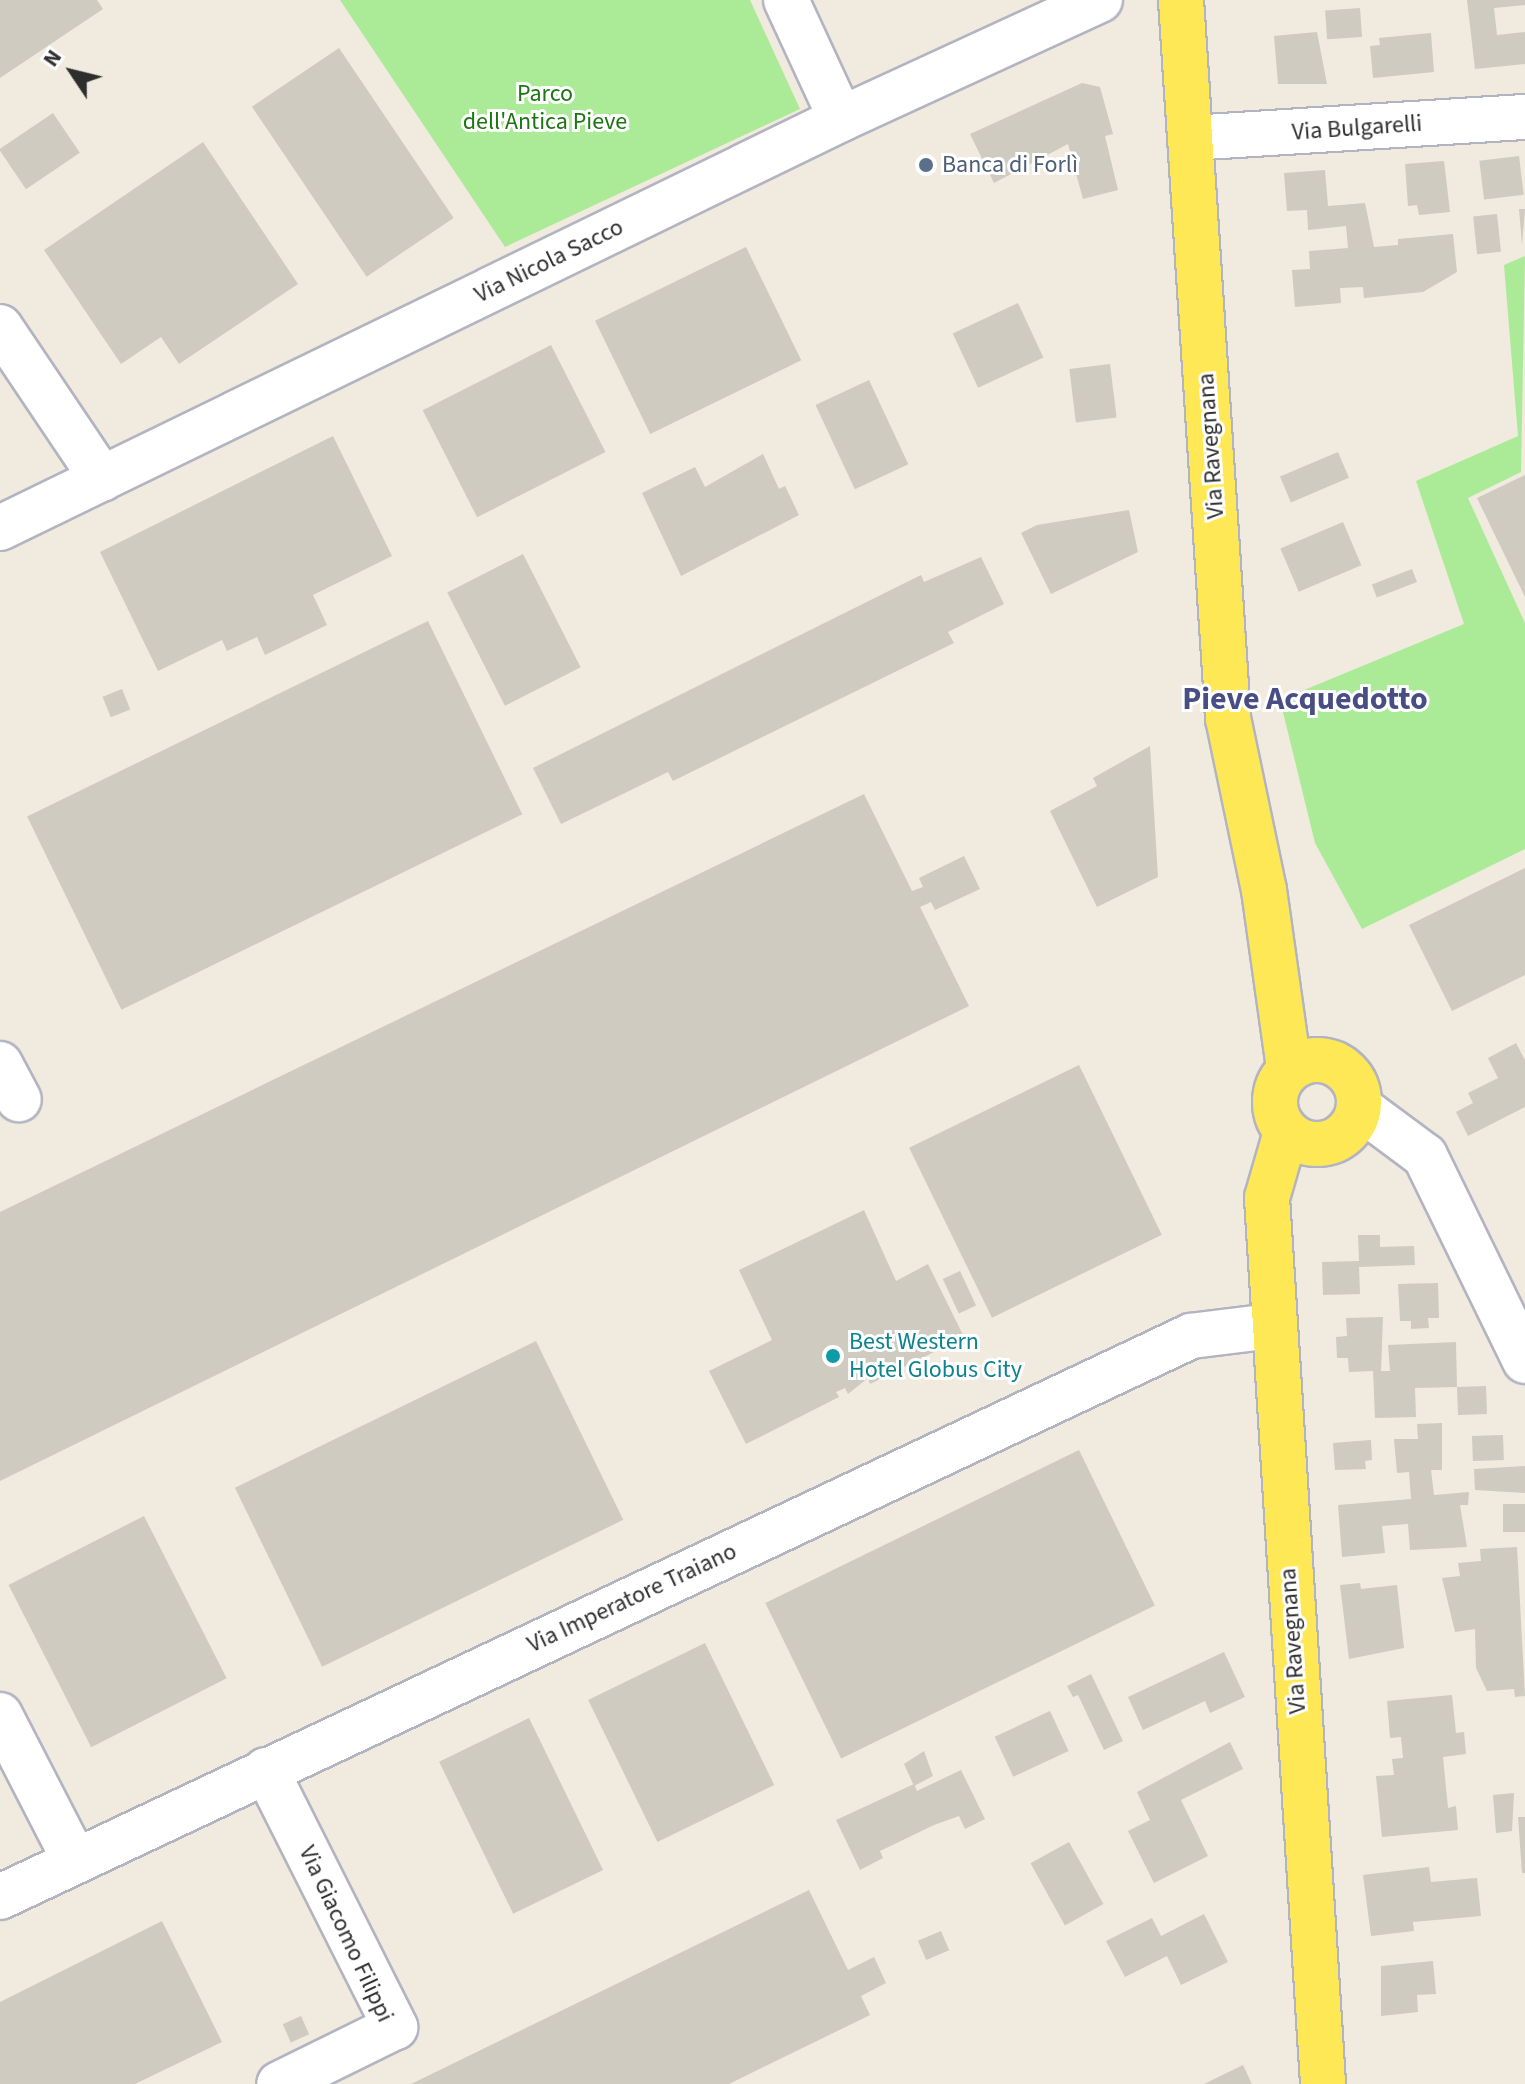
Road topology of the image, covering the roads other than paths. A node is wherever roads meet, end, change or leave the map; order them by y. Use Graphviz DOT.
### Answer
graph roads {
  1 [pos="786,0"];
  2 [pos="1100,0"];
  3 [pos="1181,0"];
  4 [pos="1525,117"];
  5 [pos="841,119"];
  6 [pos="1190,138"];
  7 [pos="0,327"];
  8 [pos="102,479"];
  9 [pos="0,528"];
  10 [pos="1304,1064"];
  11 [pos="1353,1119"];
  12 [pos="1295,1137"];
  13 [pos="1273,1326"];
  14 [pos="1525,1361"];
  15 [pos="0,1715"];
  16 [pos="266,1770"];
  17 [pos="74,1859"];
  18 [pos="0,1897"];
  19 [pos="279,2084"];
  20 [pos="1323,2084"];
  1 -- 5 [label="street"];
  2 -- 5 [label="street, Via Nicola Sacco"];
  3 -- 6 [label="main road, Via Ravegnana"];
  4 -- 6 [label="street, Via Bulgarelli"];
  5 -- 8 [label="street, Via Nicola Sacco"];
  6 -- 10 [label="main road, Via Ravegnana"];
  7 -- 8 [label="street"];
  8 -- 9 [label="street, Via Nicola Sacco"];
  10 -- 11 [label="main road"];
  10 -- 12 [label="main road"];
  11 -- 12 [label="main road"];
  11 -- 14 [label="street"];
  12 -- 13 [label="main road, Via Ravegnana"];
  13 -- 16 [label="street, Via Imperatore Traiano"];
  13 -- 20 [label="main road, Via Ravegnana"];
  15 -- 17 [label="street"];
  16 -- 17 [label="street, Via Imperatore Traiano"];
  16 -- 19 [label="street, Via Giacomo Filippi"];
  17 -- 18 [label="street, Via Imperatore Traiano"];
}
